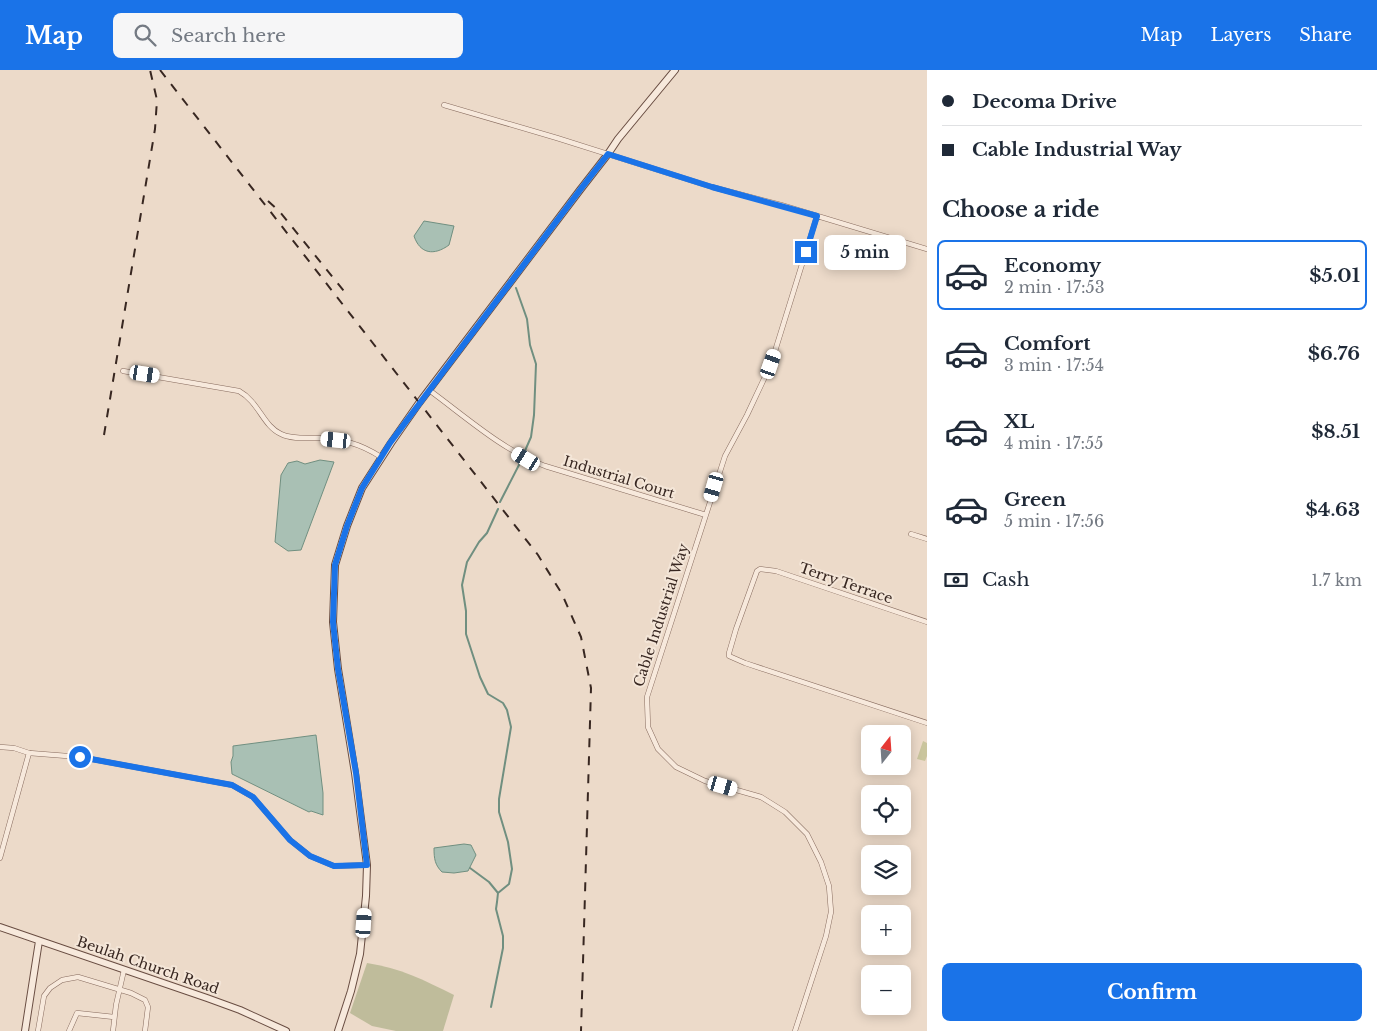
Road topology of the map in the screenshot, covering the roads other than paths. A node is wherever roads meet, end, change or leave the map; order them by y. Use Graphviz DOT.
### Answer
graph roads {
  1 [pos="675,70"];
  2 [pos="444,105"];
  3 [pos="608,154"];
  4 [pos="817,216"];
  5 [pos="927,249"];
  6 [pos="123,371"];
  7 [pos="429,390"];
  8 [pos="381,457"];
  9 [pos="706,515"];
  10 [pos="911,534"];
  11 [pos="927,539"];
  12 [pos="927,622"];
  13 [pos="927,723"];
  14 [pos="0,747"];
  15 [pos="29,753"];
  16 [pos="0,858"];
  17 [pos="367,865"];
  18 [pos="0,927"];
  19 [pos="39,941"];
  20 [pos="124,970"];
  21 [pos="120,989"];
  22 [pos="114,1017"];
  23 [pos="24,1031"];
  24 [pos="38,1031"];
  25 [pos="69,1031"];
  26 [pos="113,1031"];
  27 [pos="145,1031"];
  28 [pos="286,1031"];
  29 [pos="338,1031"];
  30 [pos="795,1031"];
  1 -- 3 [label="main road"];
  2 -- 3 [label="street"];
  3 -- 4 [label="street"];
  3 -- 7 [label="main road"];
  4 -- 5 [label="street"];
  4 -- 9 [label="street, Cable Industrial Way"];
  6 -- 8 [label="street"];
  7 -- 8 [label="main road"];
  7 -- 9 [label="street, Industrial Court"];
  8 -- 17 [label="main road"];
  9 -- 30 [label="street, Cable Industrial Way"];
  10 -- 11 [label="street"];
  12 -- 13 [label="street, Terry Terrace"];
  14 -- 15 [label="street"];
  15 -- 16 [label="street"];
  15 -- 17 [label="street"];
  17 -- 29 [label="main road"];
  18 -- 19 [label="main road, Beulah Church Road"];
  19 -- 20 [label="main road, Beulah Church Road"];
  19 -- 23 [label="main road"];
  20 -- 21 [label="street"];
  20 -- 28 [label="main road, Beulah Church Road"];
  21 -- 22 [label="street"];
  21 -- 24 [label="street"];
  21 -- 27 [label="street"];
  22 -- 25 [label="street"];
  22 -- 26 [label="street"];
}
